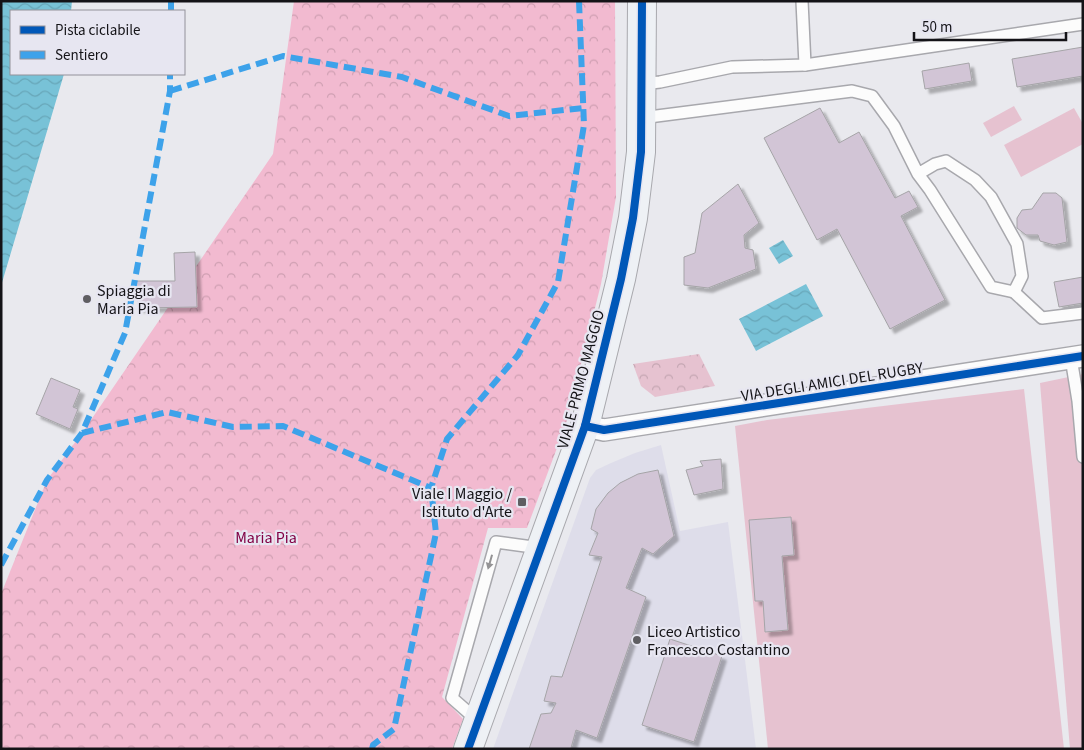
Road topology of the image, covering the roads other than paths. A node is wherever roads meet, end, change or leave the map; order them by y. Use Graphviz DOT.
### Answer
graph roads {
  1 [pos="642,1"];
  2 [pos="802,1"];
  3 [pos="1083,24"];
  4 [pos="805,65"];
  5 [pos="642,84"];
  6 [pos="642,118"];
  7 [pos="918,174"];
  8 [pos="1014,292"];
  9 [pos="1083,313"];
  10 [pos="1077,357"];
  11 [pos="585,426"];
  12 [pos="1082,431"];
  13 [pos="1083,457"];
  14 [pos="540,548"];
  15 [pos="478,721"];
  16 [pos="468,749"];
  1 -- 5 [label="street, VIALE PRIMO MAGGIO"];
  2 -- 4 [label="lane"];
  3 -- 4 [label="lane"];
  4 -- 5 [label="lane"];
  5 -- 6 [label="street, VIALE PRIMO MAGGIO"];
  6 -- 7 [label="lane"];
  6 -- 11 [label="street, VIALE PRIMO MAGGIO"];
  7 -- 8 [label="lane"];
  7 -- 8 [label="lane"];
  8 -- 9 [label="lane"];
  10 -- 11 [label="street, VIA DEGLI AMICI DEL RUGBY"];
  10 -- 12 [label="lane"];
  11 -- 14 [label="street, VIALE PRIMO MAGGIO"];
  12 -- 13 [label="lane"];
  14 -- 15 [label="street, VIALE PRIMO MAGGIO"];
  14 -- 15 [label="lane, one-way"];
  15 -- 16 [label="street, VIALE PRIMO MAGGIO"];
}
